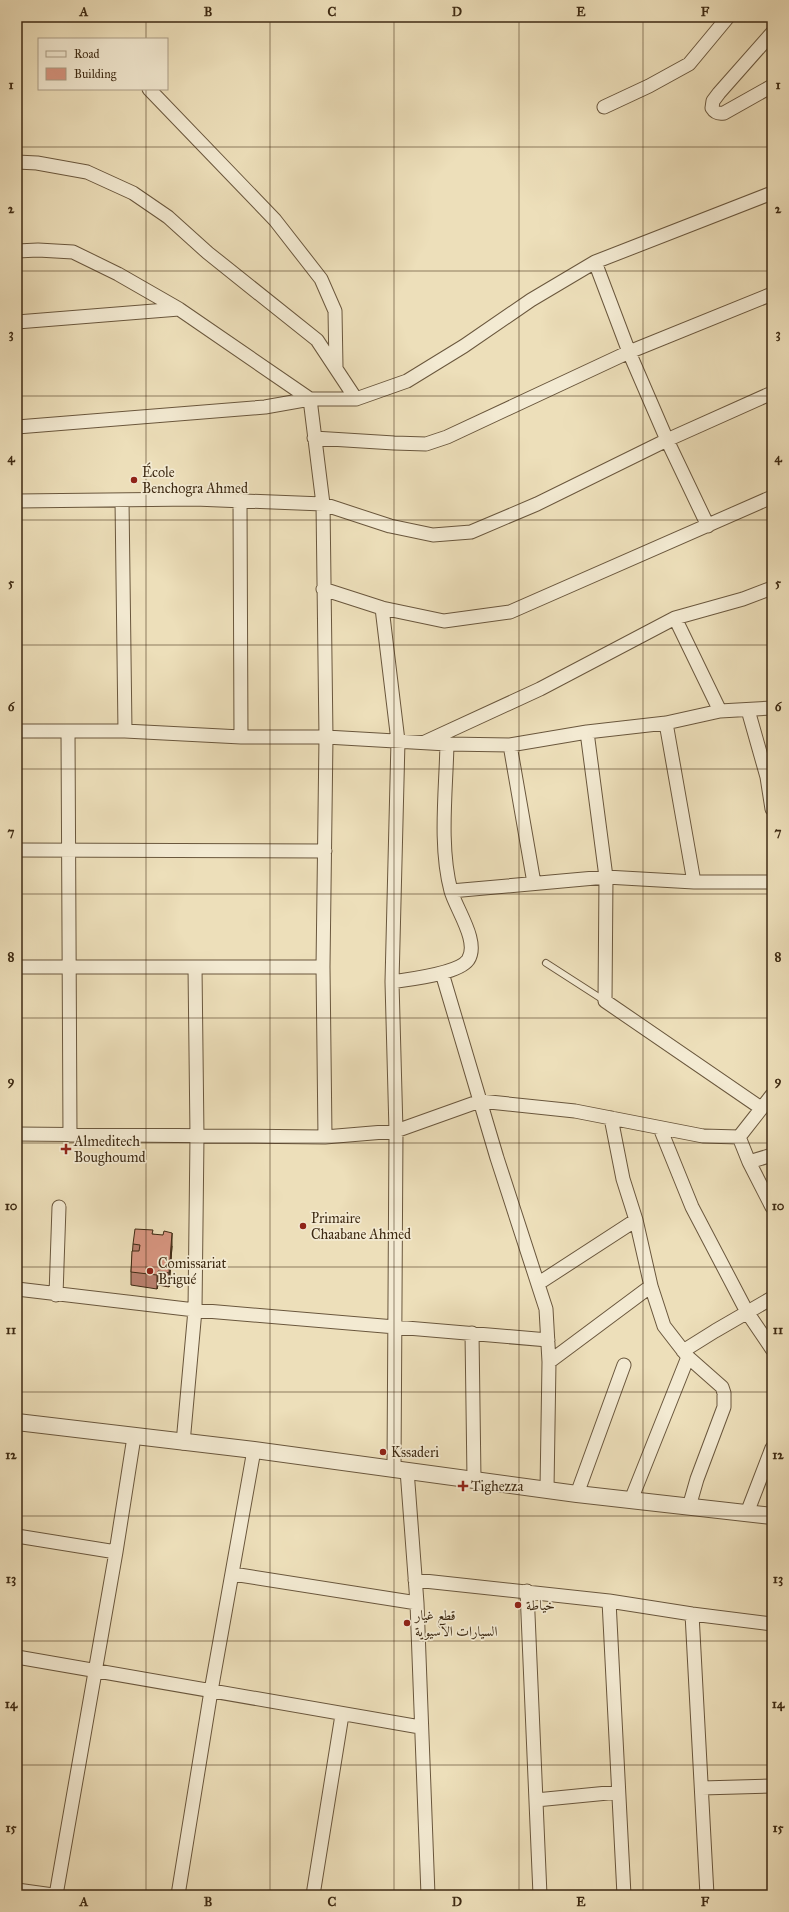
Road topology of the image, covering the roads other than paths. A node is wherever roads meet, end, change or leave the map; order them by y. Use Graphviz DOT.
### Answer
graph roads {
  1 [pos="728,17"];
  2 [pos="772,33"];
  3 [pos="772,86"];
  4 [pos="150,90"];
  5 [pos="604,106"];
  6 [pos="17,162"];
  7 [pos="772,193"];
  8 [pos="17,252"];
  9 [pos="595,262"];
  10 [pos="772,294"];
  11 [pos="179,309"];
  12 [pos="17,322"];
  13 [pos="629,352"];
  14 [pos="336,367"];
  15 [pos="772,393"];
  16 [pos="356,398"];
  17 [pos="310,399"];
  18 [pos="17,427"];
  19 [pos="314,438"];
  20 [pos="667,440"];
  21 [pos="772,497"];
  22 [pos="122,500"];
  23 [pos="240,500"];
  24 [pos="17,501"];
  25 [pos="323,504"];
  26 [pos="708,526"];
  27 [pos="772,588"];
  28 [pos="323,589"];
  29 [pos="382,608"];
  30 [pos="675,618"];
  31 [pos="772,708"];
  32 [pos="748,710"];
  33 [pos="720,711"];
  34 [pos="666,723"];
  35 [pos="17,731"];
  36 [pos="68,731"];
  37 [pos="125,731"];
  38 [pos="587,732"];
  39 [pos="241,737"];
  40 [pos="326,737"];
  41 [pos="398,741"];
  42 [pos="423,743"];
  43 [pos="447,744"];
  44 [pos="510,745"];
  45 [pos="772,809"];
  46 [pos="17,850"];
  47 [pos="69,850"];
  48 [pos="325,851"];
  49 [pos="606,877"];
  50 [pos="694,882"];
  51 [pos="772,882"];
  52 [pos="534,883"];
  53 [pos="451,891"];
  54 [pos="546,963"];
  55 [pos="17,967"];
  56 [pos="195,967"];
  57 [pos="323,967"];
  58 [pos="70,968"];
  59 [pos="442,973"];
  60 [pos="392,982"];
  61 [pos="605,1001"];
  62 [pos="772,1095"];
  63 [pos="480,1101"];
  64 [pos="761,1108"];
  65 [pos="611,1118"];
  66 [pos="660,1128"];
  67 [pos="396,1131"];
  68 [pos="17,1134"];
  69 [pos="70,1135"];
  70 [pos="197,1136"];
  71 [pos="739,1136"];
  72 [pos="325,1137"];
  73 [pos="772,1155"];
  74 [pos="749,1162"];
  75 [pos="58,1207"];
  76 [pos="772,1207"];
  77 [pos="636,1220"];
  78 [pos="539,1283"];
  79 [pos="651,1286"];
  80 [pos="17,1289"];
  81 [pos="56,1295"];
  82 [pos="772,1298"];
  83 [pos="195,1310"];
  84 [pos="747,1312"];
  85 [pos="396,1327"];
  86 [pos="472,1333"];
  87 [pos="548,1340"];
  88 [pos="772,1349"];
  89 [pos="686,1354"];
  90 [pos="549,1362"];
  91 [pos="624,1365"];
  92 [pos="17,1422"];
  93 [pos="134,1436"];
  94 [pos="184,1443"];
  95 [pos="772,1448"];
  96 [pos="254,1450"];
  97 [pos="401,1470"];
  98 [pos="474,1479"];
  99 [pos="547,1489"];
  100 [pos="577,1494"];
  101 [pos="631,1500"];
  102 [pos="689,1507"];
  103 [pos="747,1513"];
  104 [pos="772,1516"];
  105 [pos="17,1536"];
  106 [pos="116,1552"];
  107 [pos="233,1574"];
  108 [pos="415,1580"];
  109 [pos="528,1591"];
  110 [pos="609,1601"];
  111 [pos="417,1603"];
  112 [pos="692,1614"];
  113 [pos="772,1624"];
  114 [pos="17,1657"];
  115 [pos="95,1670"];
  116 [pos="211,1691"];
  117 [pos="342,1715"];
  118 [pos="420,1727"];
  119 [pos="772,1786"];
  120 [pos="702,1788"];
  121 [pos="618,1792"];
  122 [pos="536,1800"];
  123 [pos="17,1890"];
  124 [pos="53,1895"];
  125 [pos="56,1895"];
  126 [pos="178,1895"];
  127 [pos="313,1895"];
  128 [pos="428,1895"];
  129 [pos="540,1895"];
  130 [pos="624,1895"];
  131 [pos="707,1895"];
  1 -- 5 [label="street"];
  2 -- 3 [label="street"];
  4 -- 14 [label="street"];
  6 -- 14 [label="street"];
  7 -- 9 [label="street"];
  8 -- 11 [label="street"];
  9 -- 13 [label="street"];
  9 -- 16 [label="street"];
  10 -- 13 [label="street"];
  11 -- 12 [label="street"];
  11 -- 17 [label="street"];
  13 -- 19 [label="street"];
  13 -- 20 [label="street"];
  14 -- 16 [label="street"];
  15 -- 20 [label="street"];
  16 -- 17 [label="street"];
  17 -- 18 [label="street"];
  17 -- 19 [label="street"];
  19 -- 25 [label="street"];
  20 -- 25 [label="street"];
  20 -- 26 [label="street"];
  21 -- 26 [label="street"];
  22 -- 23 [label="street"];
  22 -- 24 [label="street"];
  22 -- 37 [label="street"];
  23 -- 25 [label="street"];
  23 -- 39 [label="street"];
  25 -- 28 [label="street"];
  26 -- 29 [label="street"];
  27 -- 30 [label="street"];
  28 -- 29 [label="street"];
  28 -- 40 [label="street"];
  29 -- 41 [label="street"];
  30 -- 33 [label="street"];
  30 -- 42 [label="street"];
  31 -- 32 [label="street"];
  32 -- 33 [label="street"];
  32 -- 45 [label="street"];
  33 -- 34 [label="street"];
  34 -- 38 [label="street"];
  34 -- 50 [label="street"];
  35 -- 36 [label="street"];
  36 -- 37 [label="street"];
  36 -- 47 [label="street"];
  37 -- 39 [label="street"];
  38 -- 44 [label="street"];
  38 -- 49 [label="street"];
  39 -- 40 [label="street"];
  40 -- 41 [label="street"];
  40 -- 48 [label="street"];
  41 -- 42 [label="street"];
  41 -- 60 [label="street"];
  42 -- 43 [label="street"];
  43 -- 44 [label="street"];
  43 -- 53 [label="street"];
  44 -- 52 [label="street"];
  46 -- 47 [label="street"];
  47 -- 48 [label="street"];
  47 -- 58 [label="street"];
  48 -- 57 [label="street"];
  49 -- 50 [label="street"];
  49 -- 52 [label="street"];
  49 -- 61 [label="street"];
  50 -- 51 [label="street"];
  52 -- 53 [label="street"];
  53 -- 59 [label="street"];
  54 -- 61 [label="lane"];
  55 -- 58 [label="street"];
  56 -- 57 [label="street"];
  56 -- 58 [label="street"];
  56 -- 70 [label="street"];
  57 -- 72 [label="street"];
  58 -- 69 [label="street"];
  59 -- 60 [label="street"];
  59 -- 63 [label="street"];
  60 -- 67 [label="street"];
  61 -- 64 [label="street"];
  62 -- 64 [label="street"];
  63 -- 65 [label="street"];
  63 -- 67 [label="street"];
  63 -- 78 [label="street"];
  64 -- 71 [label="street"];
  65 -- 66 [label="street"];
  65 -- 77 [label="street"];
  66 -- 71 [label="street"];
  66 -- 84 [label="street"];
  67 -- 72 [label="street"];
  67 -- 85 [label="street"];
  68 -- 69 [label="street"];
  69 -- 70 [label="street"];
  70 -- 72 [label="street"];
  70 -- 83 [label="street"];
  71 -- 74 [label="street"];
  73 -- 74 [label="street"];
  74 -- 76 [label="street"];
  75 -- 81 [label="street"];
  77 -- 78 [label="street"];
  77 -- 79 [label="street"];
  78 -- 87 [label="street"];
  79 -- 89 [label="street"];
  79 -- 90 [label="street"];
  80 -- 81 [label="street"];
  81 -- 83 [label="street"];
  82 -- 84 [label="street"];
  83 -- 85 [label="street"];
  83 -- 94 [label="street"];
  84 -- 88 [label="street"];
  84 -- 89 [label="street"];
  85 -- 86 [label="street"];
  85 -- 97 [label="street"];
  86 -- 87 [label="street"];
  86 -- 98 [label="street"];
  87 -- 90 [label="street"];
  89 -- 101 [label="street"];
  89 -- 102 [label="street"];
  90 -- 99 [label="street"];
  91 -- 100 [label="street"];
  92 -- 93 [label="street"];
  93 -- 94 [label="street"];
  93 -- 106 [label="street"];
  94 -- 96 [label="street"];
  95 -- 103 [label="street"];
  96 -- 97 [label="street"];
  96 -- 107 [label="street"];
  97 -- 98 [label="street"];
  97 -- 108 [label="street"];
  98 -- 99 [label="street"];
  99 -- 100 [label="street"];
  100 -- 101 [label="street"];
  101 -- 102 [label="street"];
  102 -- 103 [label="street"];
  103 -- 104 [label="street"];
  105 -- 106 [label="street"];
  106 -- 115 [label="street"];
  107 -- 111 [label="street"];
  107 -- 116 [label="street"];
  108 -- 109 [label="street"];
  108 -- 111 [label="street"];
  109 -- 110 [label="street"];
  109 -- 122 [label="street"];
  110 -- 112 [label="street"];
  110 -- 121 [label="street"];
  111 -- 118 [label="street"];
  112 -- 113 [label="street"];
  112 -- 120 [label="street"];
  114 -- 115 [label="street"];
  115 -- 116 [label="street"];
  115 -- 125 [label="street"];
  116 -- 117 [label="street"];
  116 -- 126 [label="street"];
  117 -- 118 [label="street"];
  117 -- 127 [label="street"];
  118 -- 128 [label="street"];
  119 -- 120 [label="street"];
  120 -- 131 [label="street"];
  121 -- 122 [label="street"];
  121 -- 130 [label="street"];
  122 -- 129 [label="street"];
  123 -- 124 [label="street"];
}
